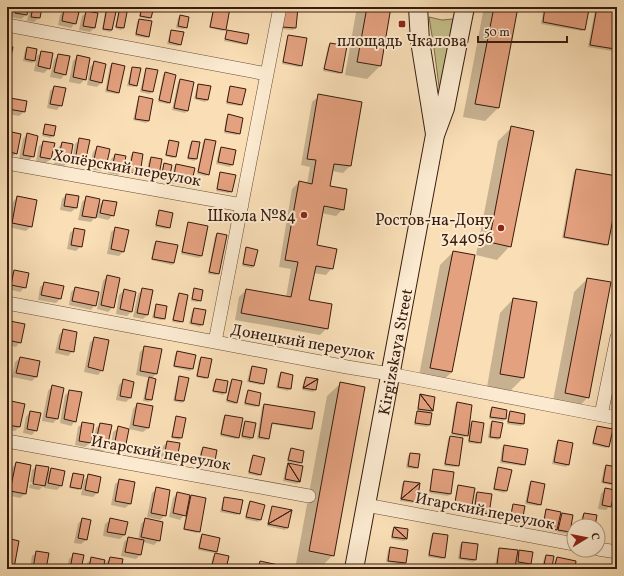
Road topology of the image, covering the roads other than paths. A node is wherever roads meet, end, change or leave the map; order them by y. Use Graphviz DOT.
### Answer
graph roads {
  1 [pos="280,7"];
  2 [pos="418,7"];
  3 [pos="465,7"];
  4 [pos="7,25"];
  5 [pos="267,74"];
  6 [pos="435,135"];
  7 [pos="7,162"];
  8 [pos="242,205"];
  9 [pos="7,304"];
  10 [pos="617,337"];
  11 [pos="215,342"];
  12 [pos="390,374"];
  13 [pos="601,415"];
  14 [pos="617,418"];
  15 [pos="7,441"];
  16 [pos="309,496"];
  17 [pos="366,505"];
  18 [pos="566,542"];
  19 [pos="606,550"];
  20 [pos="617,552"];
  21 [pos="354,569"];
  1 -- 5 [label="street"];
  2 -- 6 [label="main road, Kirgizskaya Street"];
  3 -- 6 [label="main road, Kirgizskaya Street"];
  4 -- 5 [label="street"];
  5 -- 8 [label="street"];
  6 -- 12 [label="main road, Kirgizskaya Street"];
  7 -- 8 [label="street, Хопёрский переулок"];
  8 -- 11 [label="street"];
  9 -- 11 [label="street, Донецкий переулок"];
  10 -- 13 [label="street"];
  11 -- 12 [label="street, Донецкий переулок"];
  12 -- 13 [label="street, Донецкий переулок"];
  12 -- 17 [label="main road, Kirgizskaya Street"];
  13 -- 14 [label="street, Донецкий переулок"];
  15 -- 16 [label="street, Игарский переулок"];
  17 -- 18 [label="street, Игарский переулок"];
  17 -- 21 [label="main road, Kirgizskaya Street"];
  19 -- 20 [label="street"];
}
